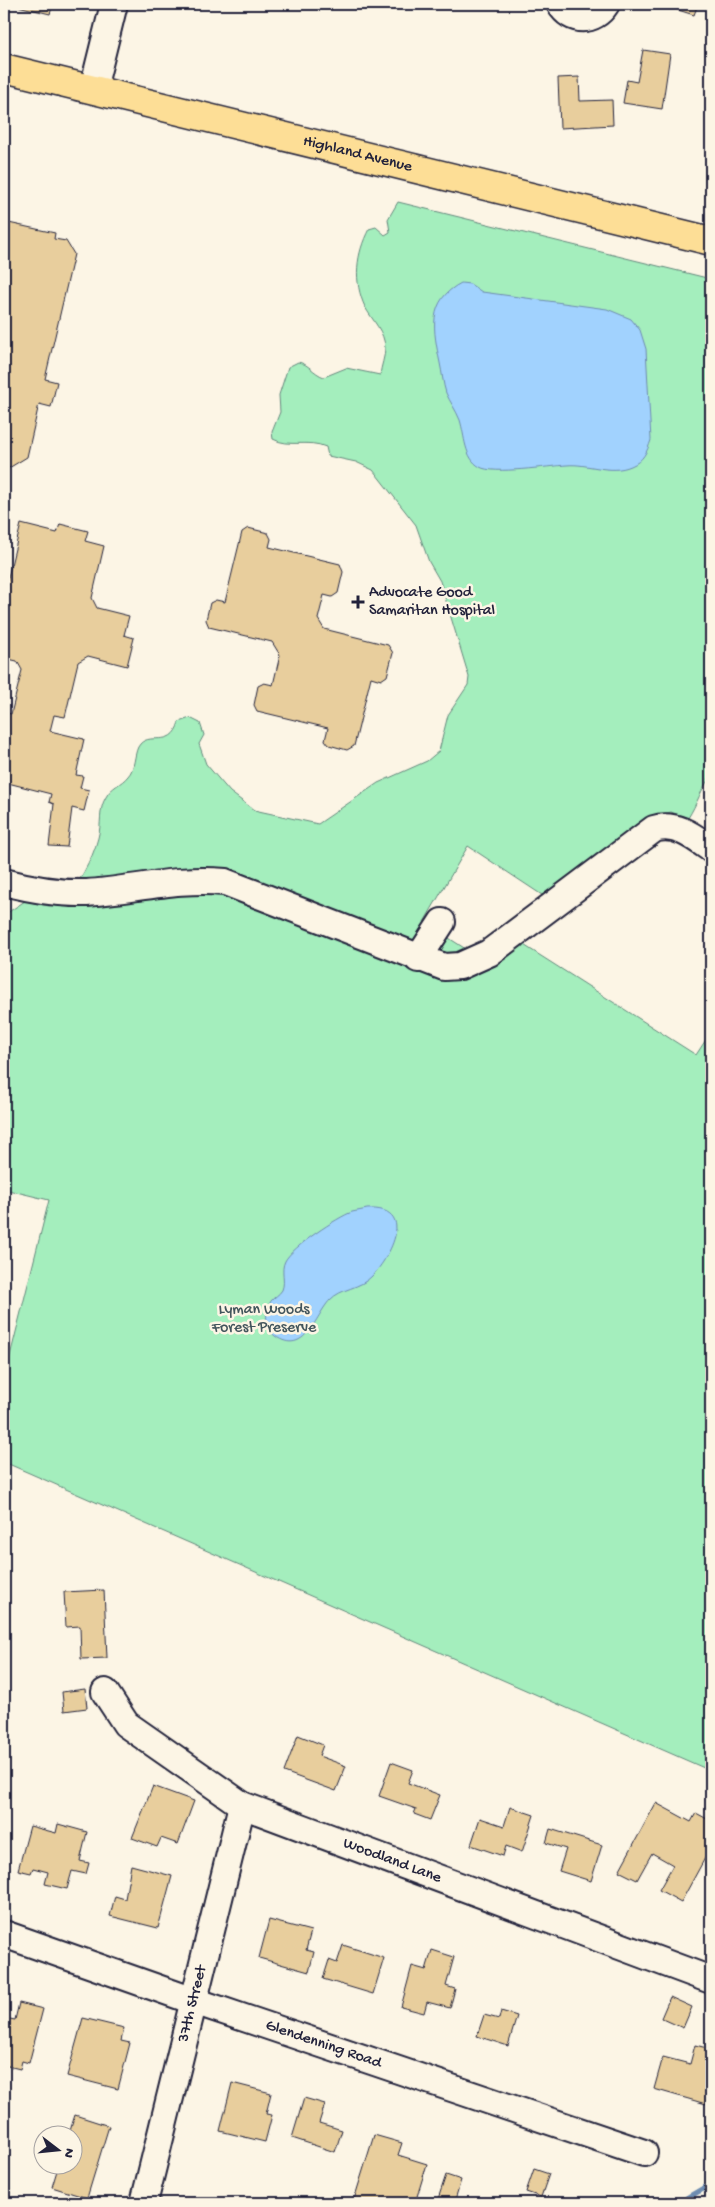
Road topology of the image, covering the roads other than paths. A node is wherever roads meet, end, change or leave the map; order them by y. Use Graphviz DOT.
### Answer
graph roads {
  1 [pos="114,4"];
  2 [pos="560,4"];
  3 [pos="606,4"];
  4 [pos="4,68"];
  5 [pos="94,89"];
  6 [pos="711,241"];
  7 [pos="711,849"];
  8 [pos="4,882"];
  9 [pos="442,922"];
  10 [pos="418,959"];
  11 [pos="105,1692"];
  12 [pos="242,1805"];
  13 [pos="4,1934"];
  14 [pos="711,1980"];
  15 [pos="194,2001"];
  16 [pos="644,2153"];
  17 [pos="144,2203"];
  1 -- 5 [label="street"];
  2 -- 3 [label="street"];
  4 -- 5 [label="main road, Highland Avenue"];
  5 -- 6 [label="main road, Highland Avenue"];
  7 -- 10 [label="street"];
  8 -- 10 [label="street"];
  9 -- 10 [label="street"];
  11 -- 12 [label="street, Woodland Lane"];
  12 -- 14 [label="street, Woodland Lane"];
  12 -- 15 [label="street, 37th Street"];
  13 -- 15 [label="street, Glendenning Road"];
  15 -- 16 [label="street, Glendenning Road"];
  15 -- 17 [label="street, 37th Street"];
}
